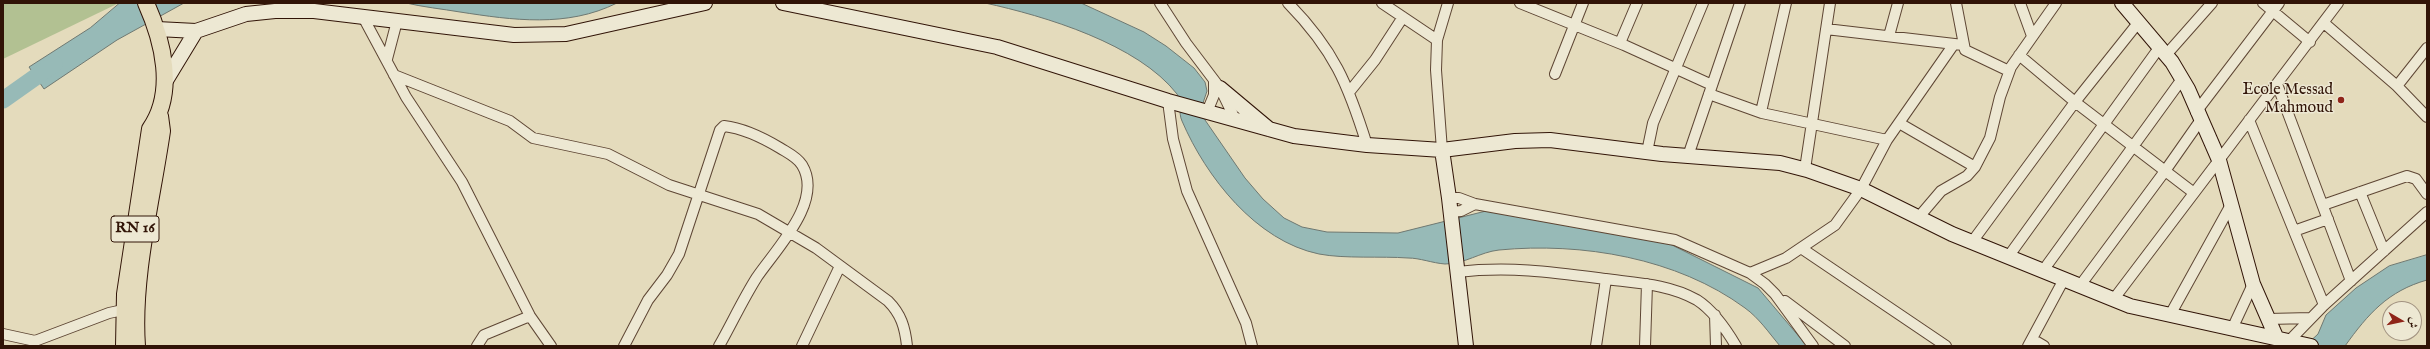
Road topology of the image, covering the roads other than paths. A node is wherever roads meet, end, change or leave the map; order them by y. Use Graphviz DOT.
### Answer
graph roads {
  1 [pos="146,3"];
  2 [pos="705,3"];
  3 [pos="783,3"];
  4 [pos="1160,3"];
  5 [pos="1382,3"];
  6 [pos="1448,3"];
  7 [pos="1583,3"];
  8 [pos="1637,3"];
  9 [pos="1703,3"];
  10 [pos="1740,3"];
  11 [pos="1786,3"];
  12 [pos="1830,3"];
  13 [pos="1898,3"];
  14 [pos="1956,3"];
  15 [pos="2020,3"];
  16 [pos="2056,3"];
  17 [pos="2122,3"];
  18 [pos="2212,3"];
  19 [pos="2263,3"];
  20 [pos="2338,3"];
  21 [pos="1291,4"];
  22 [pos="1526,4"];
  23 [pos="2276,7"];
  24 [pos="363,17"];
  25 [pos="1403,17"];
  26 [pos="397,21"];
  27 [pos="2138,23"];
  28 [pos="2324,23"];
  29 [pos="1574,25"];
  30 [pos="156,26"];
  31 [pos="1826,29"];
  32 [pos="196,31"];
  33 [pos="1889,36"];
  34 [pos="2032,36"];
  35 [pos="1437,40"];
  36 [pos="2310,42"];
  37 [pos="1620,43"];
  38 [pos="1959,45"];
  39 [pos="2427,48"];
  40 [pos="2163,52"];
  41 [pos="2019,55"];
  42 [pos="387,59"];
  43 [pos="1676,70"];
  44 [pos="2009,71"];
  45 [pos="1555,74"];
  46 [pos="394,75"];
  47 [pos="2182,79"];
  48 [pos="165,82"];
  49 [pos="1217,84"];
  50 [pos="2277,84"];
  51 [pos="2397,86"];
  52 [pos="1710,90"];
  53 [pos="1350,91"];
  54 [pos="1172,102"];
  55 [pos="2075,102"];
  56 [pos="1206,112"];
  57 [pos="1761,112"];
  58 [pos="2198,116"];
  59 [pos="2427,117"];
  60 [pos="2249,120"];
  61 [pos="1236,121"];
  62 [pos="1811,122"];
  63 [pos="1899,123"];
  64 [pos="2104,124"];
  65 [pos="1273,131"];
  66 [pos="1887,140"];
  67 [pos="1366,146"];
  68 [pos="2132,147"];
  69 [pos="1442,150"];
  70 [pos="1647,152"];
  71 [pos="1688,156"];
  72 [pos="2219,160"];
  73 [pos="1975,167"];
  74 [pos="1805,169"];
  75 [pos="2165,171"];
  76 [pos="1861,189"];
  77 [pos="2360,192"];
  78 [pos="2194,193"];
  79 [pos="2427,194"];
  80 [pos="699,195"];
  81 [pos="2232,203"];
  82 [pos="2323,205"];
  83 [pos="1451,210"];
  84 [pos="2427,212"];
  85 [pos="1918,218"];
  86 [pos="2328,219"];
  87 [pos="2294,231"];
  88 [pos="790,232"];
  89 [pos="1972,242"];
  90 [pos="1801,248"];
  91 [pos="2384,251"];
  92 [pos="2008,257"];
  93 [pos="840,266"];
  94 [pos="1456,268"];
  95 [pos="2042,272"];
  96 [pos="1750,273"];
  97 [pos="1606,280"];
  98 [pos="2063,281"];
  99 [pos="2351,281"];
  100 [pos="1647,284"];
  101 [pos="2253,284"];
  102 [pos="2078,287"];
  103 [pos="131,294"];
  104 [pos="1775,294"];
  105 [pos="2113,300"];
  106 [pos="2324,305"];
  107 [pos="123,310"];
  108 [pos="2170,315"];
  109 [pos="530,316"];
  110 [pos="1715,316"];
  111 [pos="2311,318"];
  112 [pos="2268,319"];
  113 [pos="2232,329"];
  114 [pos="3,334"];
  115 [pos="2030,342"];
  116 [pos="2291,343"];
  117 [pos="38,344"];
  118 [pos="124,346"];
  119 [pos="137,346"];
  120 [pos="477,346"];
  121 [pos="551,346"];
  122 [pos="624,346"];
  123 [pos="719,346"];
  124 [pos="802,346"];
  125 [pos="906,346"];
  126 [pos="1252,346"];
  127 [pos="1466,346"];
  128 [pos="1596,346"];
  129 [pos="1645,346"];
  130 [pos="1716,346"];
  131 [pos="1736,346"];
  132 [pos="1813,346"];
  133 [pos="1845,346"];
  134 [pos="1946,346"];
  135 [pos="2044,346"];
  1 -- 30 [label="main road, RN 16"];
  2 -- 26 [label="main road"];
  3 -- 54 [label="main road"];
  4 -- 49 [label="street"];
  5 -- 25 [label="street"];
  6 -- 35 [label="street"];
  7 -- 29 [label="street"];
  8 -- 37 [label="street"];
  9 -- 43 [label="street"];
  10 -- 52 [label="street"];
  11 -- 57 [label="street"];
  12 -- 31 [label="street"];
  13 -- 33 [label="street"];
  14 -- 38 [label="street"];
  15 -- 34 [label="street"];
  16 -- 34 [label="street"];
  17 -- 27 [label="main road"];
  18 -- 40 [label="street"];
  19 -- 23 [label="street"];
  20 -- 28 [label="street"];
  21 -- 53 [label="street"];
  22 -- 29 [label="street"];
  23 -- 36 [label="street"];
  23 -- 58 [label="street"];
  24 -- 26 [label="main road"];
  24 -- 32 [label="main road"];
  24 -- 42 [label="street"];
  25 -- 35 [label="street"];
  25 -- 53 [label="street"];
  26 -- 42 [label="street"];
  27 -- 40 [label="main road"];
  27 -- 55 [label="street"];
  28 -- 36 [label="street"];
  28 -- 51 [label="street"];
  29 -- 37 [label="street"];
  29 -- 45 [label="street"];
  30 -- 32 [label="main road"];
  30 -- 48 [label="main road, RN 16"];
  31 -- 33 [label="street"];
  31 -- 62 [label="street"];
  32 -- 48 [label="main road"];
  33 -- 38 [label="street"];
  34 -- 41 [label="street"];
  35 -- 69 [label="street"];
  36 -- 50 [label="street"];
  37 -- 43 [label="street"];
  38 -- 44 [label="street"];
  38 -- 63 [label="street"];
  39 -- 51 [label="street"];
  40 -- 47 [label="main road"];
  40 -- 64 [label="street"];
  41 -- 44 [label="street"];
  41 -- 55 [label="street"];
  42 -- 46 [label="street"];
  43 -- 52 [label="street"];
  43 -- 70 [label="street"];
  44 -- 73 [label="street"];
  46 -- 80 [label="street"];
  46 -- 109 [label="street"];
  47 -- 58 [label="main road"];
  47 -- 68 [label="street"];
  48 -- 103 [label="main road, RN 16"];
  49 -- 56 [label="street"];
  49 -- 61 [label="street"];
  49 -- 65 [label="main road"];
  50 -- 60 [label="street"];
  50 -- 82 [label="street"];
  51 -- 59 [label="street"];
  52 -- 57 [label="street"];
  52 -- 71 [label="street"];
  53 -- 67 [label="street"];
  54 -- 56 [label="main road"];
  54 -- 126 [label="street"];
  55 -- 64 [label="street"];
  55 -- 89 [label="street"];
  56 -- 61 [label="main road"];
  57 -- 62 [label="street"];
  58 -- 72 [label="main road"];
  58 -- 75 [label="street"];
  60 -- 72 [label="street"];
  60 -- 87 [label="street"];
  61 -- 65 [label="main road"];
  62 -- 66 [label="street"];
  62 -- 74 [label="street"];
  63 -- 66 [label="street"];
  63 -- 73 [label="street"];
  64 -- 68 [label="street"];
  64 -- 92 [label="street"];
  65 -- 67 [label="main road"];
  66 -- 76 [label="street"];
  67 -- 69 [label="main road"];
  68 -- 75 [label="street"];
  68 -- 95 [label="street"];
  69 -- 70 [label="main road"];
  69 -- 83 [label="main road"];
  70 -- 71 [label="main road"];
  71 -- 74 [label="main road"];
  72 -- 78 [label="street"];
  72 -- 81 [label="main road"];
  73 -- 85 [label="street"];
  74 -- 76 [label="main road"];
  75 -- 78 [label="street"];
  75 -- 102 [label="street"];
  76 -- 85 [label="main road"];
  76 -- 90 [label="street"];
  77 -- 79 [label="street"];
  77 -- 82 [label="street"];
  77 -- 91 [label="street"];
  78 -- 105 [label="street"];
  80 -- 88 [label="street"];
  80 -- 88 [label="street"];
  80 -- 122 [label="street"];
  81 -- 101 [label="main road"];
  81 -- 108 [label="street"];
  82 -- 86 [label="street"];
  83 -- 94 [label="main road"];
  83 -- 96 [label="street"];
  84 -- 91 [label="street"];
  85 -- 89 [label="main road"];
  86 -- 87 [label="street"];
  86 -- 99 [label="street"];
  87 -- 106 [label="street"];
  88 -- 93 [label="street"];
  88 -- 123 [label="street"];
  89 -- 92 [label="main road"];
  90 -- 96 [label="street"];
  90 -- 134 [label="street"];
  91 -- 99 [label="street"];
  92 -- 95 [label="main road"];
  93 -- 124 [label="street"];
  93 -- 125 [label="street"];
  94 -- 97 [label="street"];
  94 -- 127 [label="main road"];
  95 -- 98 [label="main road"];
  96 -- 104 [label="street"];
  97 -- 100 [label="street"];
  97 -- 128 [label="street"];
  98 -- 102 [label="main road"];
  98 -- 115 [label="street"];
  99 -- 106 [label="street"];
  100 -- 110 [label="street"];
  100 -- 129 [label="street"];
  101 -- 112 [label="main road"];
  101 -- 113 [label="street"];
  102 -- 105 [label="main road"];
  103 -- 107 [label="main road, RN 16"];
  103 -- 119 [label="main road, RN 16"];
  104 -- 132 [label="street"];
  104 -- 133 [label="street"];
  105 -- 108 [label="main road"];
  106 -- 111 [label="street"];
  107 -- 117 [label="street"];
  107 -- 118 [label="main road, RN 16"];
  108 -- 113 [label="main road"];
  109 -- 120 [label="street"];
  109 -- 121 [label="street"];
  110 -- 130 [label="street"];
  110 -- 131 [label="street"];
  111 -- 112 [label="street"];
  111 -- 116 [label="street"];
  112 -- 116 [label="main road"];
  113 -- 116 [label="main road"];
  114 -- 117 [label="street"];
  115 -- 135 [label="street"];
}
